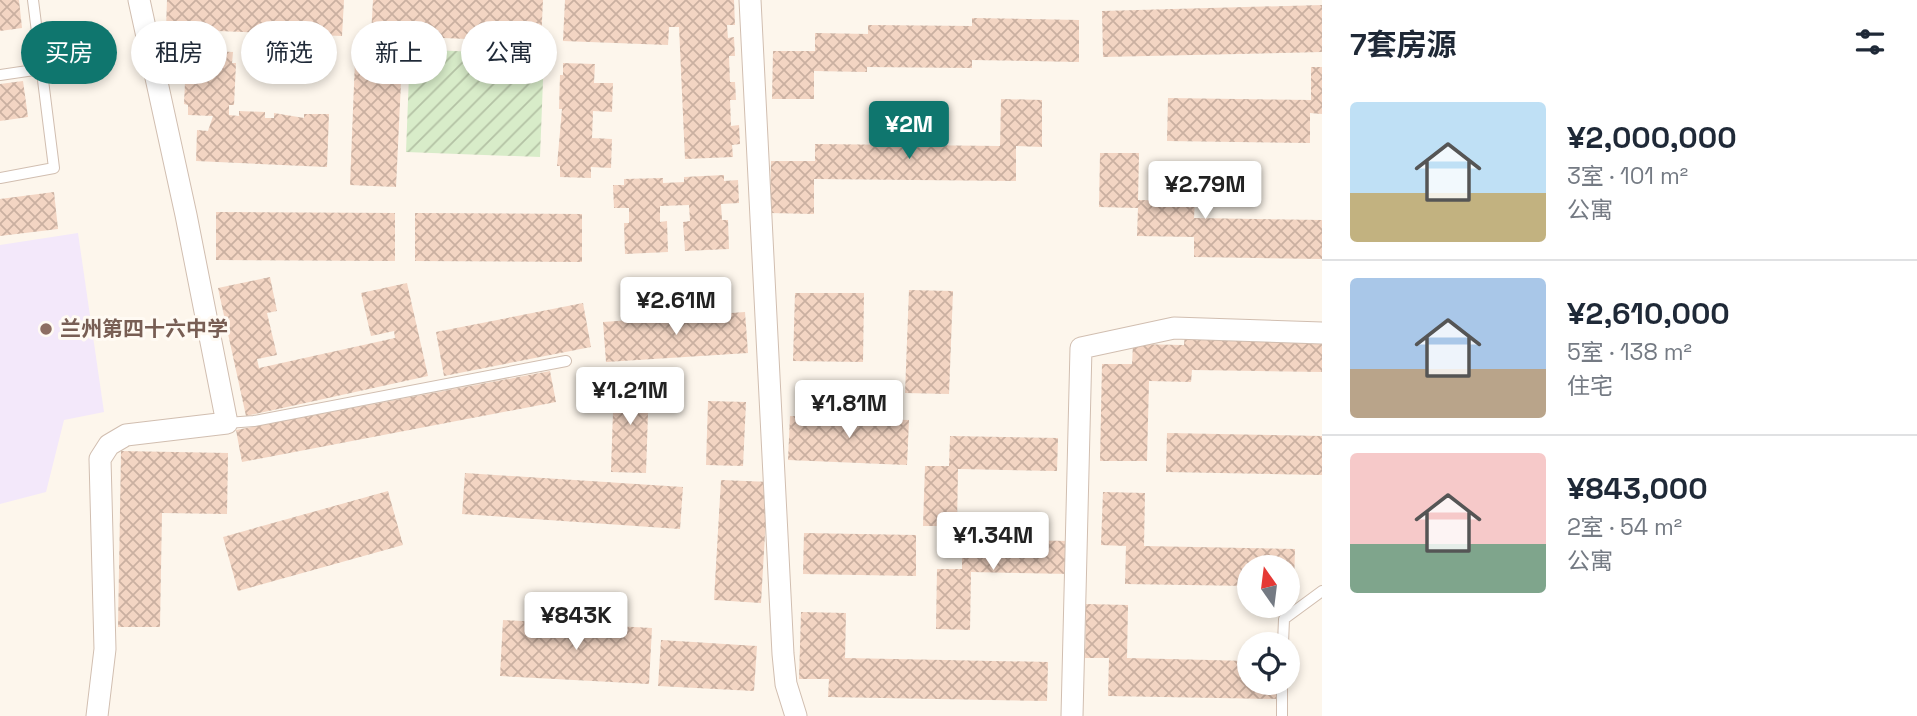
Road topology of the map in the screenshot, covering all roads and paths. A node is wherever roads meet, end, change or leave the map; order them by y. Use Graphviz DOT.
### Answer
graph roads {
  1 [pos="33,0"];
  2 [pos="139,0"];
  3 [pos="750,0"];
  4 [pos="35,21"];
  5 [pos="21,72"];
  6 [pos="0,75"];
  7 [pos="43,84"];
  8 [pos="0,177"];
  9 [pos="1322,333"];
  10 [pos="566,361"];
  11 [pos="227,423"];
  12 [pos="1322,591"];
  13 [pos="1283,632"];
  14 [pos="1282,695"];
  15 [pos="97,716"];
  16 [pos="796,716"];
  17 [pos="1072,716"];
  18 [pos="1282,716"];
  1 -- 4 [label="lane"];
  2 -- 11 [label="street"];
  3 -- 16 [label="street"];
  5 -- 6 [label="lane"];
  7 -- 8 [label="lane"];
  9 -- 17 [label="street"];
  10 -- 11 [label="lane"];
  11 -- 15 [label="street"];
  12 -- 13 [label="lane"];
  14 -- 18 [label="lane"];
}
